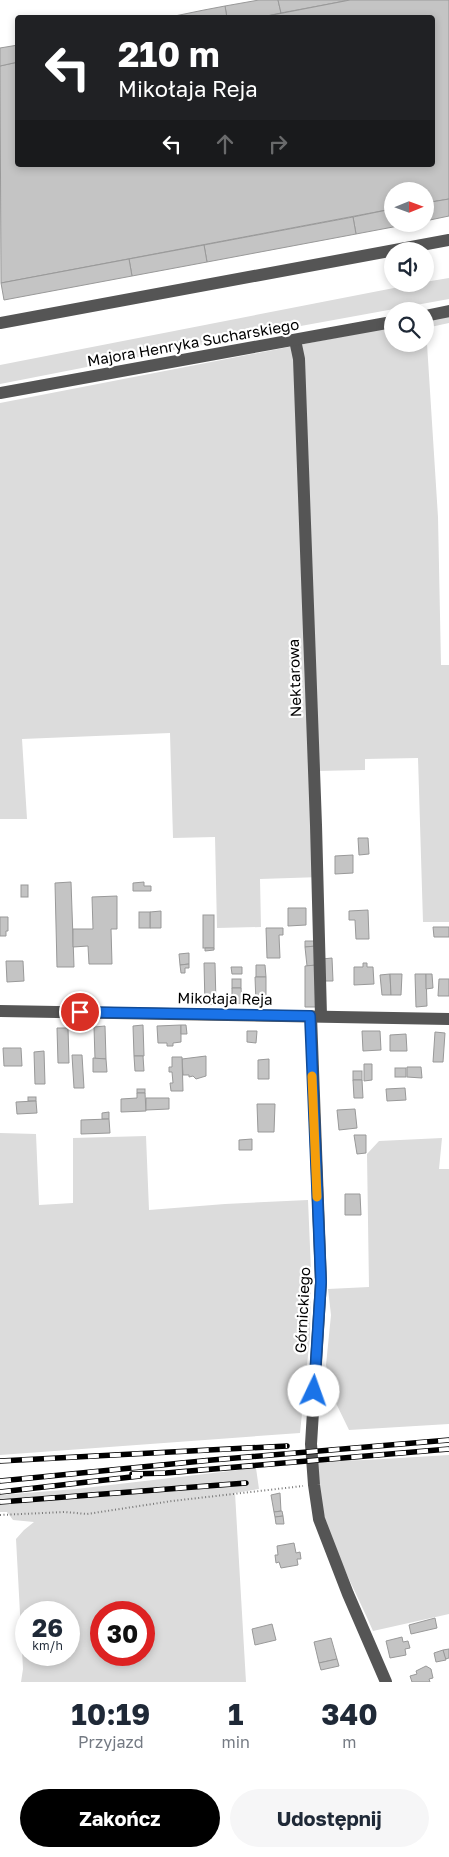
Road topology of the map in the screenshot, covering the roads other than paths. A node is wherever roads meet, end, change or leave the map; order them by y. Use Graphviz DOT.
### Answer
graph roads {
  1 [pos="449,240"];
  2 [pos="449,311"];
  3 [pos="434,314"];
  4 [pos="0,323"];
  5 [pos="384,323"];
  6 [pos="295,340"];
  7 [pos="0,394"];
  8 [pos="0,1011"];
  9 [pos="316,1016"];
  10 [pos="449,1019"];
  11 [pos="386,1682"];
  1 -- 4 [label="street"];
  2 -- 3 [label="street"];
  5 -- 6 [label="street, Majora Henryka Sucharskiego"];
  6 -- 7 [label="street, Majora Henryka Sucharskiego"];
  6 -- 9 [label="street, Nektarowa"];
  8 -- 9 [label="street, Mikołaja Reja"];
  9 -- 10 [label="street, Mikołaja Reja"];
  9 -- 11 [label="street, Górnickiego"];
}
